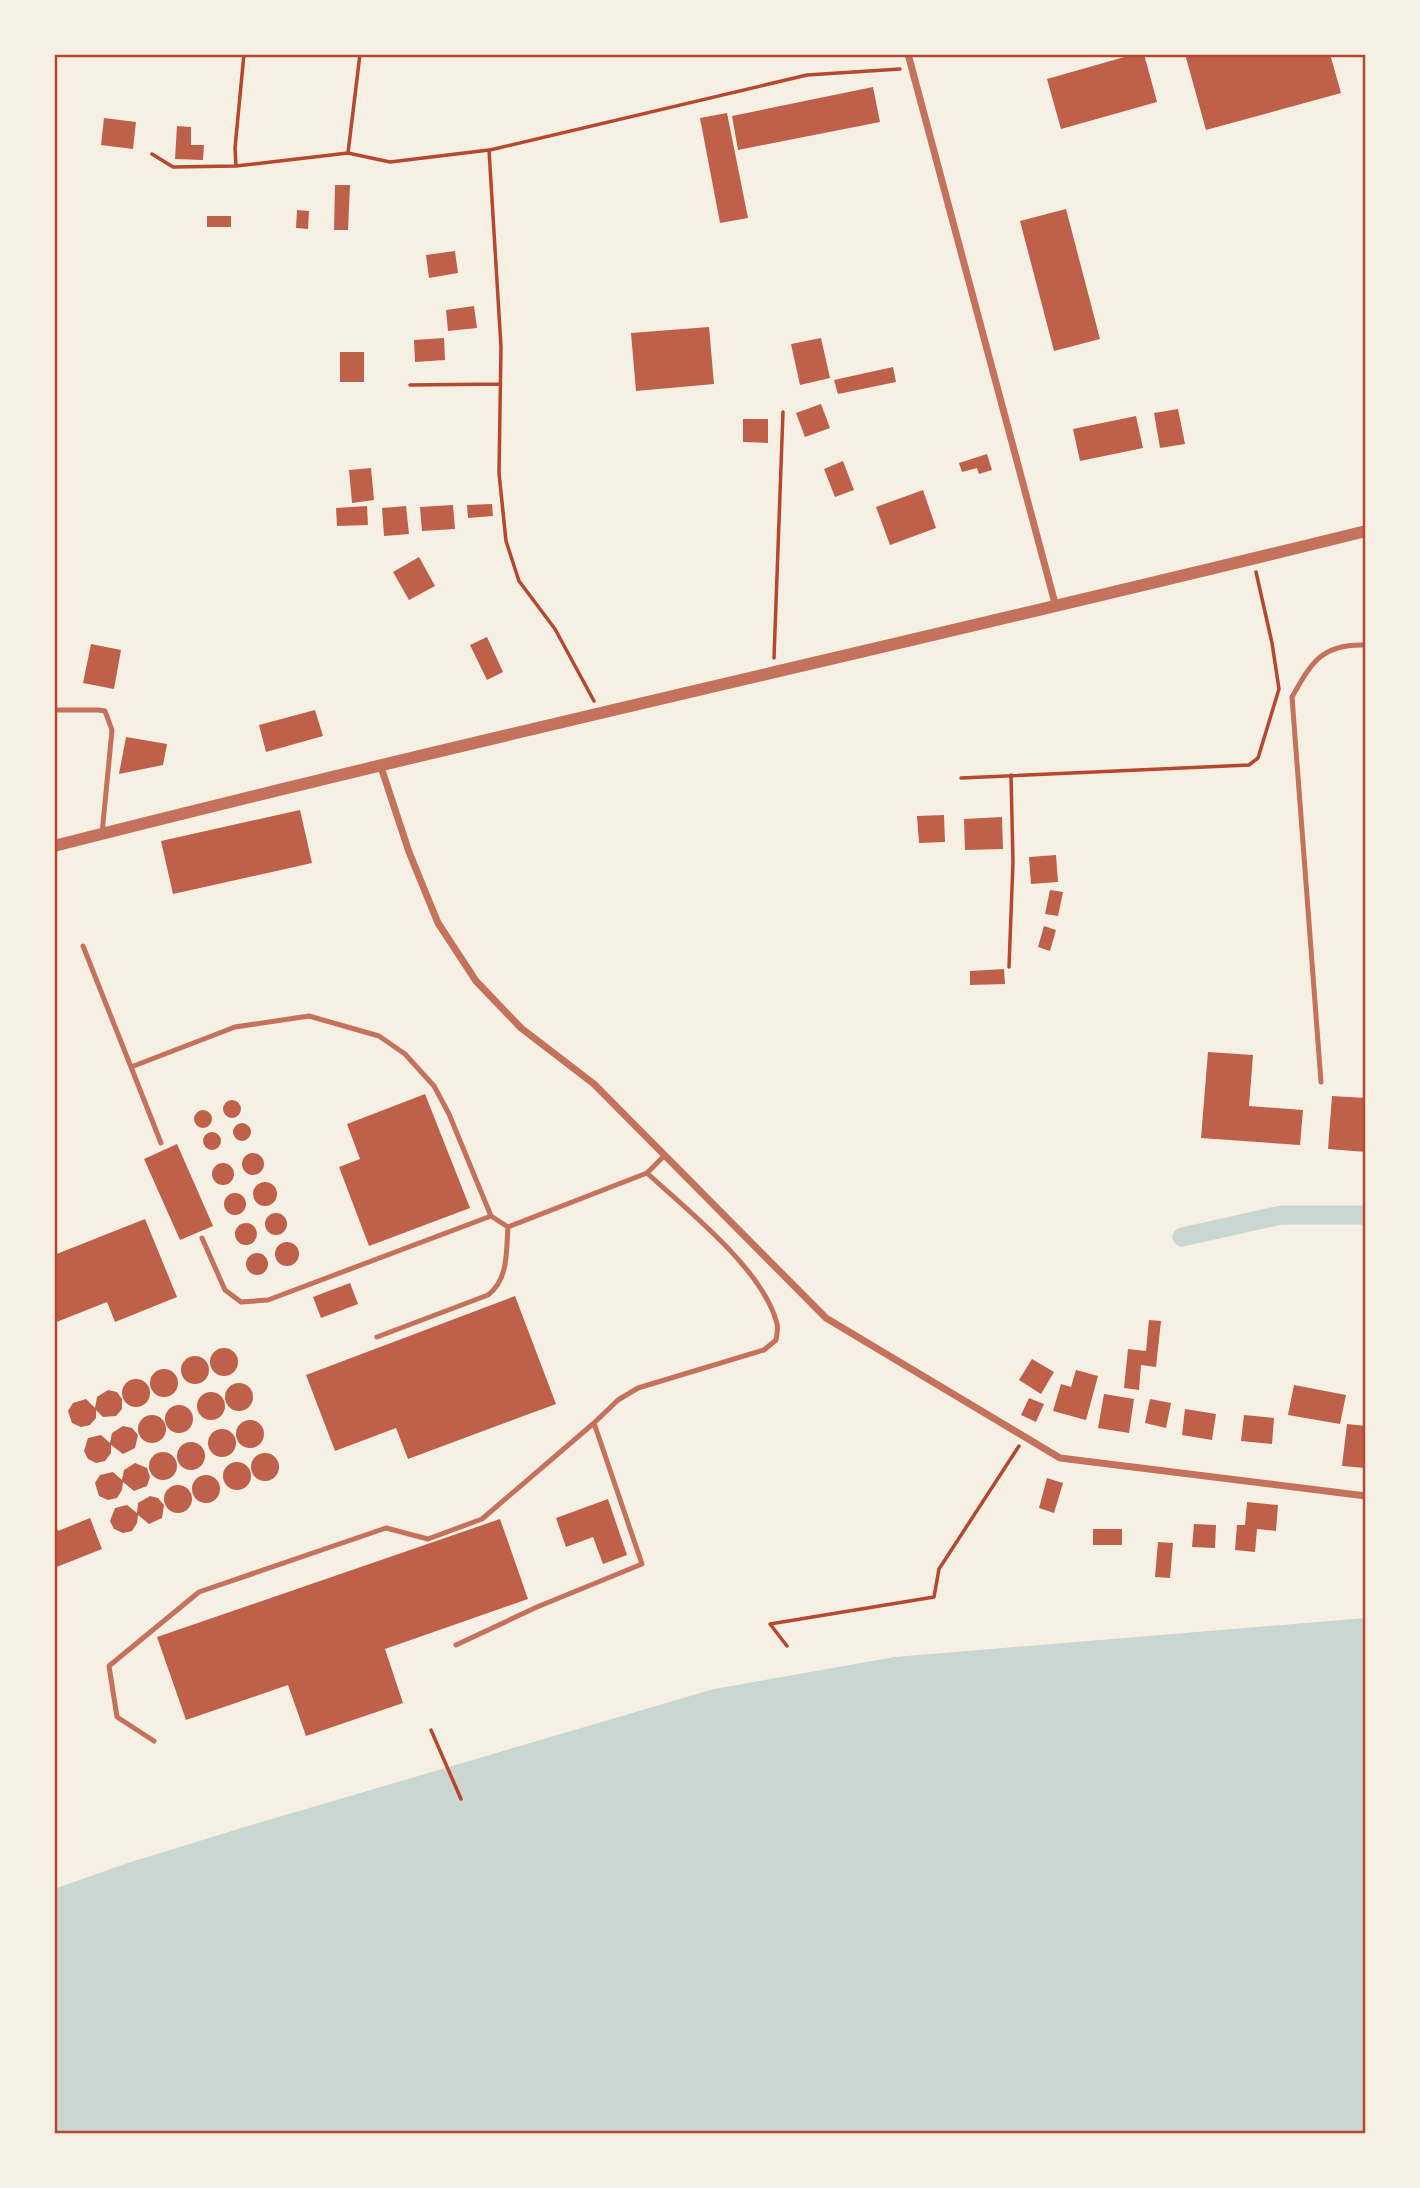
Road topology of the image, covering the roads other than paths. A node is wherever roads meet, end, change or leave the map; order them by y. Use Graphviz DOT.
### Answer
graph roads {
  1 [pos="908,54"];
  2 [pos="1366,531"];
  3 [pos="1056,607"];
  4 [pos="1366,645"];
  5 [pos="54,710"];
  6 [pos="380,764"];
  7 [pos="102,834"];
  8 [pos="54,846"];
  9 [pos="83,946"];
  10 [pos="131,1067"];
  11 [pos="1321,1082"];
  12 [pos="161,1143"];
  13 [pos="665,1155"];
  14 [pos="647,1173"];
  15 [pos="491,1216"];
  16 [pos="508,1227"];
  17 [pos="202,1238"];
  18 [pos="377,1337"];
  19 [pos="594,1423"];
  20 [pos="1366,1496"];
  21 [pos="456,1645"];
  22 [pos="154,1741"];
  1 -- 3 [label="street"];
  2 -- 3 [label="street"];
  3 -- 6 [label="street"];
  4 -- 11 [label="lane"];
  5 -- 7 [label="lane"];
  6 -- 7 [label="street"];
  6 -- 13 [label="street"];
  7 -- 8 [label="street"];
  9 -- 10 [label="lane"];
  10 -- 12 [label="lane"];
  10 -- 15 [label="lane"];
  13 -- 14 [label="lane"];
  13 -- 20 [label="street"];
  14 -- 16 [label="lane"];
  14 -- 19 [label="lane"];
  15 -- 16 [label="lane"];
  15 -- 17 [label="lane"];
  16 -- 18 [label="lane"];
  19 -- 21 [label="lane"];
  19 -- 22 [label="lane"];
}
